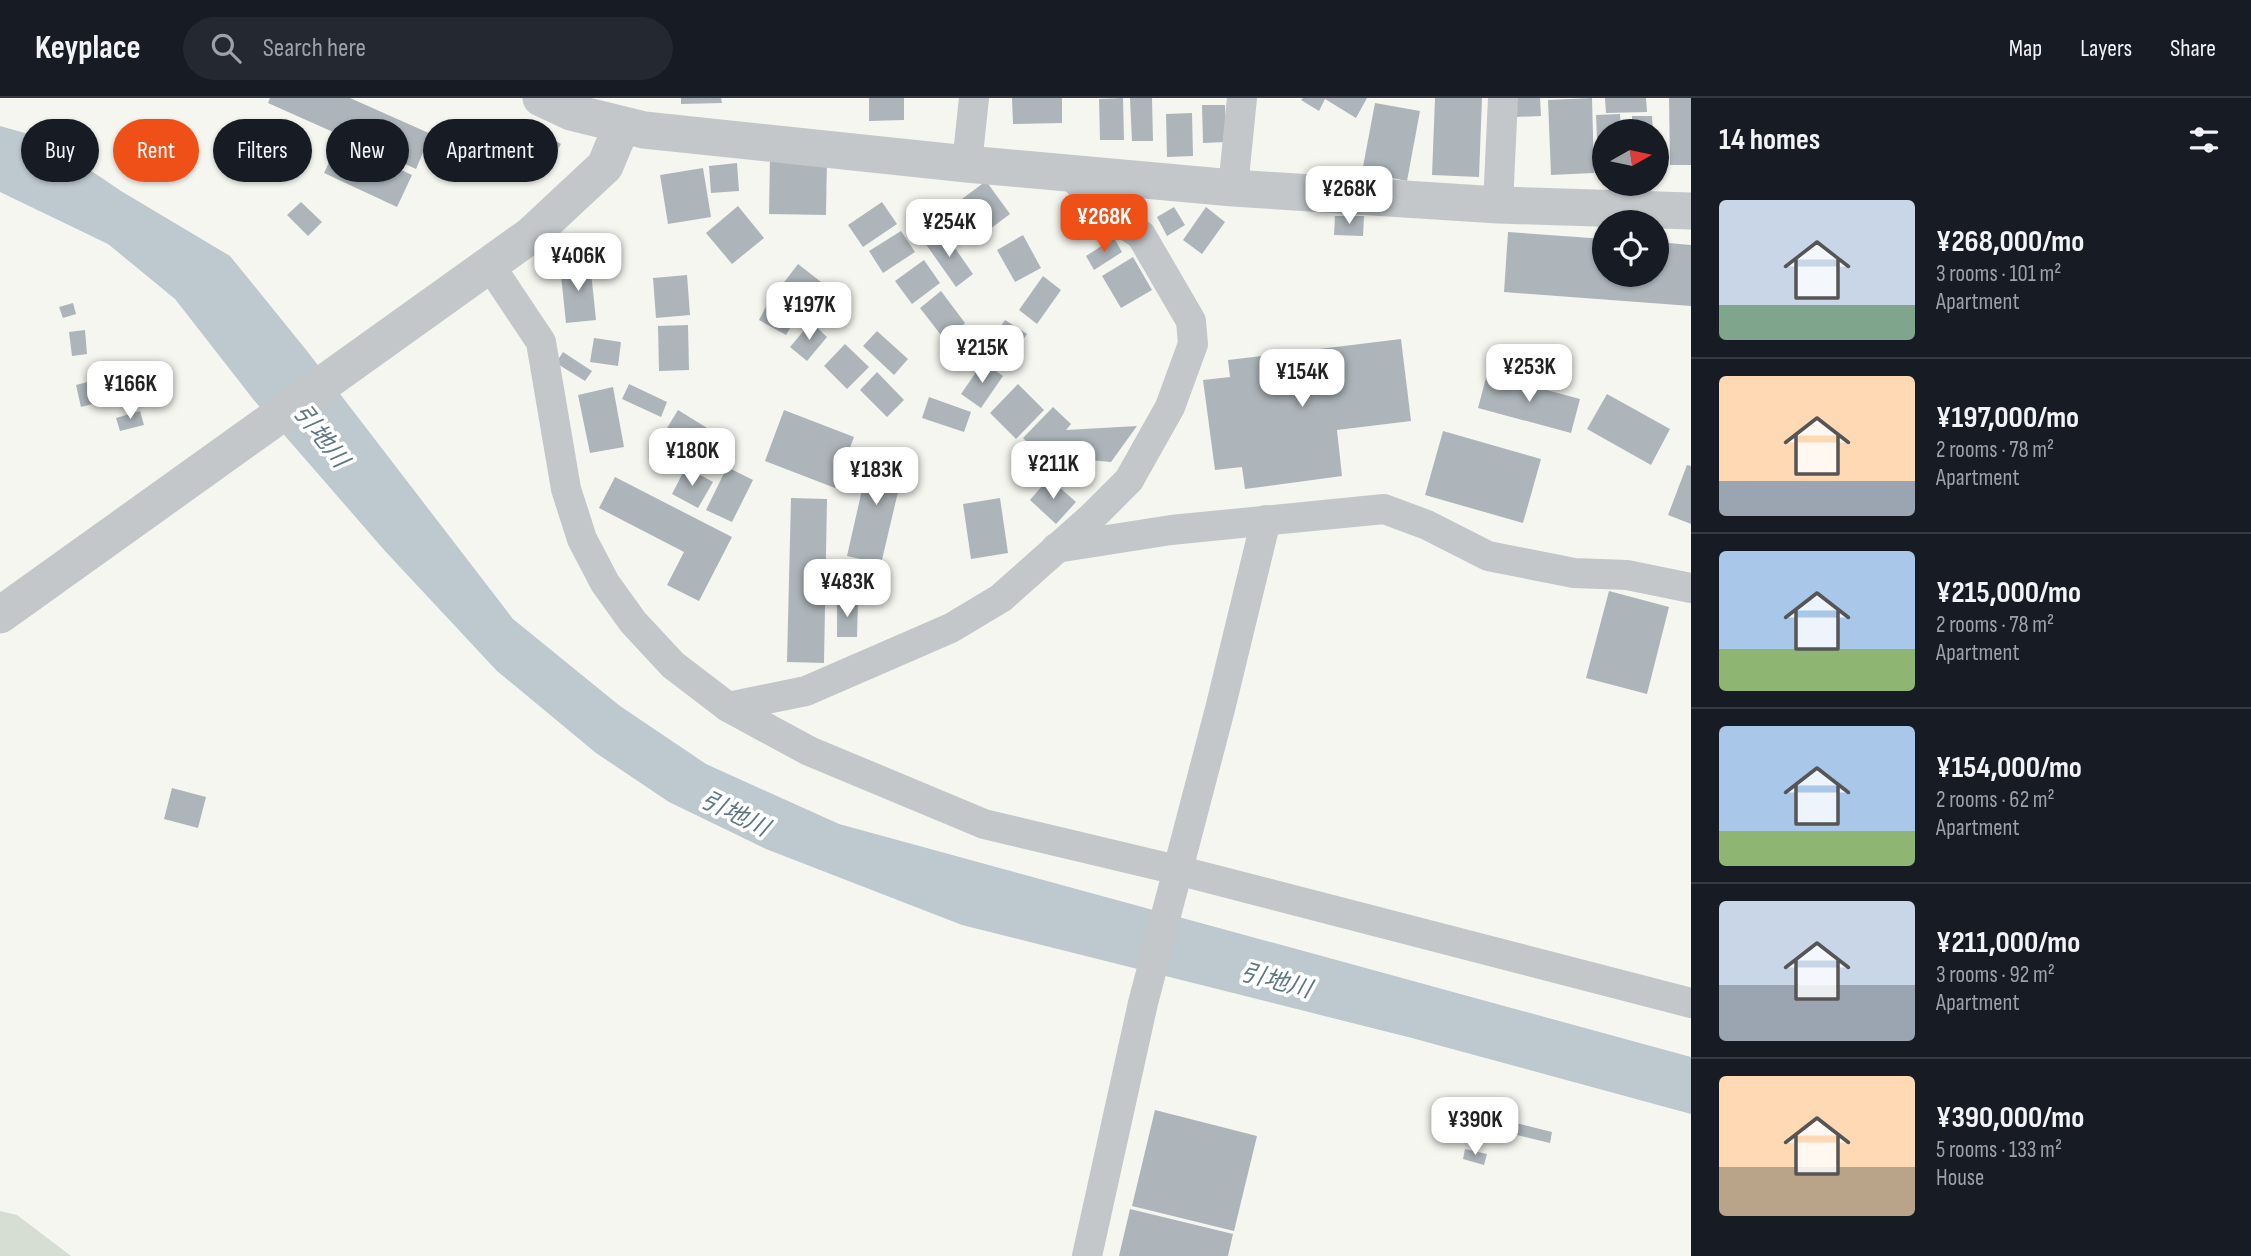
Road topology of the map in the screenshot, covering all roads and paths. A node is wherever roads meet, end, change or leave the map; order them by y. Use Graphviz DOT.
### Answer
graph roads {
  1 [pos="541,98"];
  2 [pos="974,98"];
  3 [pos="1242,98"];
  4 [pos="1503,98"];
  5 [pos="622,125"];
  6 [pos="967,164"];
  7 [pos="1071,174"];
  8 [pos="1233,188"];
  9 [pos="1498,205"];
  10 [pos="1691,211"];
  11 [pos="489,264"];
  12 [pos="1266,520"];
  13 [pos="1056,548"];
  14 [pos="1691,589"];
  15 [pos="0,615"];
  16 [pos="727,707"];
  17 [pos="1177,870"];
  18 [pos="1691,1003"];
  19 [pos="1087,1256"];
  1 -- 5 [label="street"];
  2 -- 6 [label="street"];
  3 -- 8 [label="street"];
  4 -- 9 [label="street"];
  5 -- 6 [label="street"];
  5 -- 11 [label="street"];
  6 -- 7 [label="street"];
  7 -- 8 [label="street"];
  7 -- 13 [label="street"];
  8 -- 9 [label="street"];
  9 -- 10 [label="street"];
  11 -- 15 [label="street"];
  11 -- 16 [label="street"];
  12 -- 13 [label="street"];
  12 -- 14 [label="street"];
  12 -- 17 [label="street"];
  13 -- 16 [label="street"];
  16 -- 17 [label="street"];
  17 -- 18 [label="street"];
  17 -- 19 [label="street"];
}
